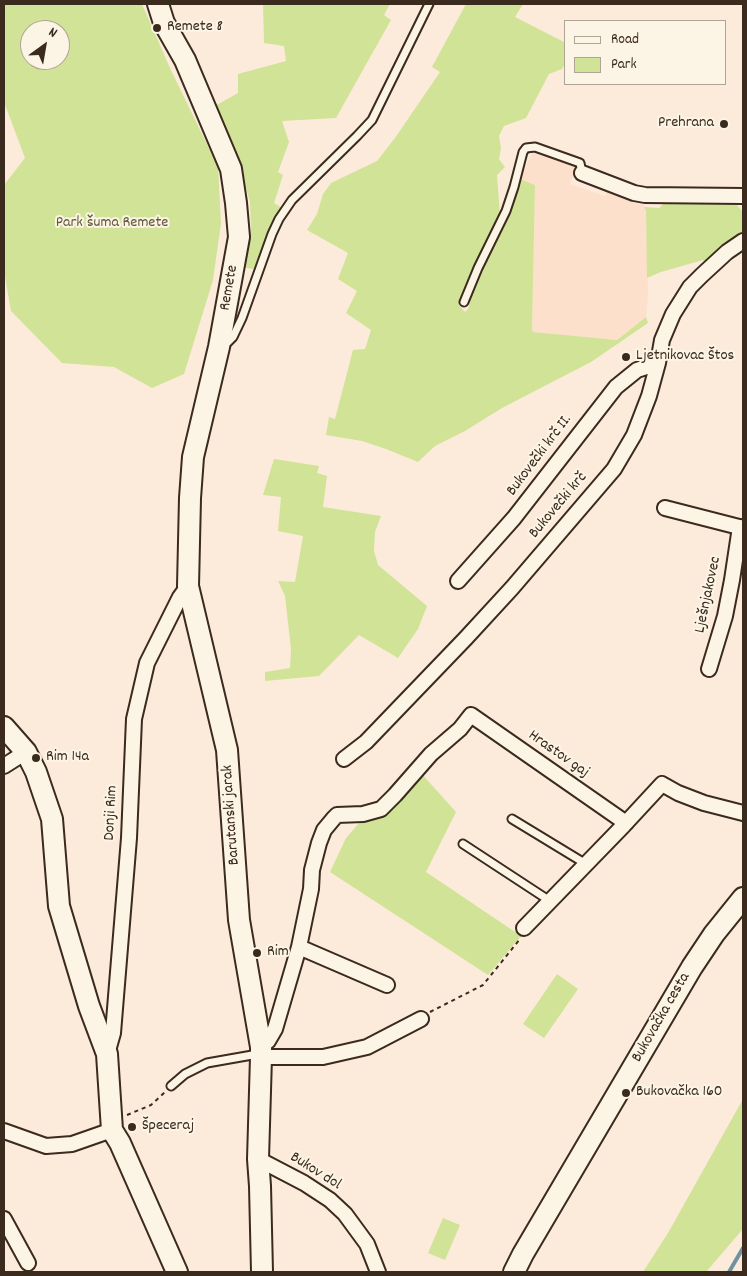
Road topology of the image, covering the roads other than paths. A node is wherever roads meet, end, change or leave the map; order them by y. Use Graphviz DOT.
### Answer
graph roads {
  1 [pos="158,4"];
  2 [pos="429,4"];
  3 [pos="582,173"];
  4 [pos="743,196"];
  5 [pos="743,241"];
  6 [pos="464,302"];
  7 [pos="219,347"];
  8 [pos="658,364"];
  9 [pos="665,508"];
  10 [pos="742,527"];
  11 [pos="458,581"];
  12 [pos="188,586"];
  13 [pos="709,669"];
  14 [pos="4,727"];
  15 [pos="26,752"];
  16 [pos="344,759"];
  17 [pos="4,766"];
  18 [pos="743,813"];
  19 [pos="512,819"];
  20 [pos="626,823"];
  21 [pos="463,844"];
  22 [pos="586,864"];
  23 [pos="743,898"];
  24 [pos="550,901"];
  25 [pos="524,928"];
  26 [pos="299,947"];
  27 [pos="387,985"];
  28 [pos="420,1019"];
  29 [pos="261,1052"];
  30 [pos="108,1054"];
  31 [pos="171,1086"];
  32 [pos="112,1130"];
  33 [pos="4,1131"];
  34 [pos="258,1159"];
  35 [pos="4,1219"];
  36 [pos="28,1263"];
  37 [pos="177,1272"];
  38 [pos="262,1272"];
  39 [pos="378,1272"];
  40 [pos="514,1272"];
  1 -- 7 [label="street, Remete"];
  2 -- 7 [label="lane"];
  3 -- 4 [label="street"];
  3 -- 6 [label="lane"];
  5 -- 8 [label="street, Bukovečki krč"];
  7 -- 12 [label="street, Remete"];
  8 -- 11 [label="street, Bukovečki krč II."];
  8 -- 16 [label="street, Bukovečki krč"];
  9 -- 10 [label="street, Lješnjakovec"];
  10 -- 13 [label="street, Lješnjakovec"];
  12 -- 29 [label="street, Barutanski jarak"];
  12 -- 30 [label="street, Donji Rim"];
  14 -- 15 [label="street"];
  15 -- 17 [label="street"];
  15 -- 30 [label="street"];
  18 -- 20 [label="street"];
  19 -- 22 [label="lane"];
  20 -- 22 [label="street"];
  20 -- 26 [label="street, Hrastov gaj"];
  21 -- 24 [label="lane"];
  22 -- 24 [label="street"];
  23 -- 40 [label="street, Bukovačka cesta"];
  24 -- 25 [label="street"];
  26 -- 27 [label="street"];
  26 -- 29 [label="street"];
  28 -- 29 [label="street"];
  29 -- 31 [label="lane"];
  29 -- 34 [label="street, Barutanski jarak"];
  30 -- 32 [label="street"];
  32 -- 33 [label="street"];
  32 -- 37 [label="street"];
  34 -- 38 [label="street, Barutanski jarak"];
  34 -- 39 [label="street, Bukov dol"];
  35 -- 36 [label="street"];
}
